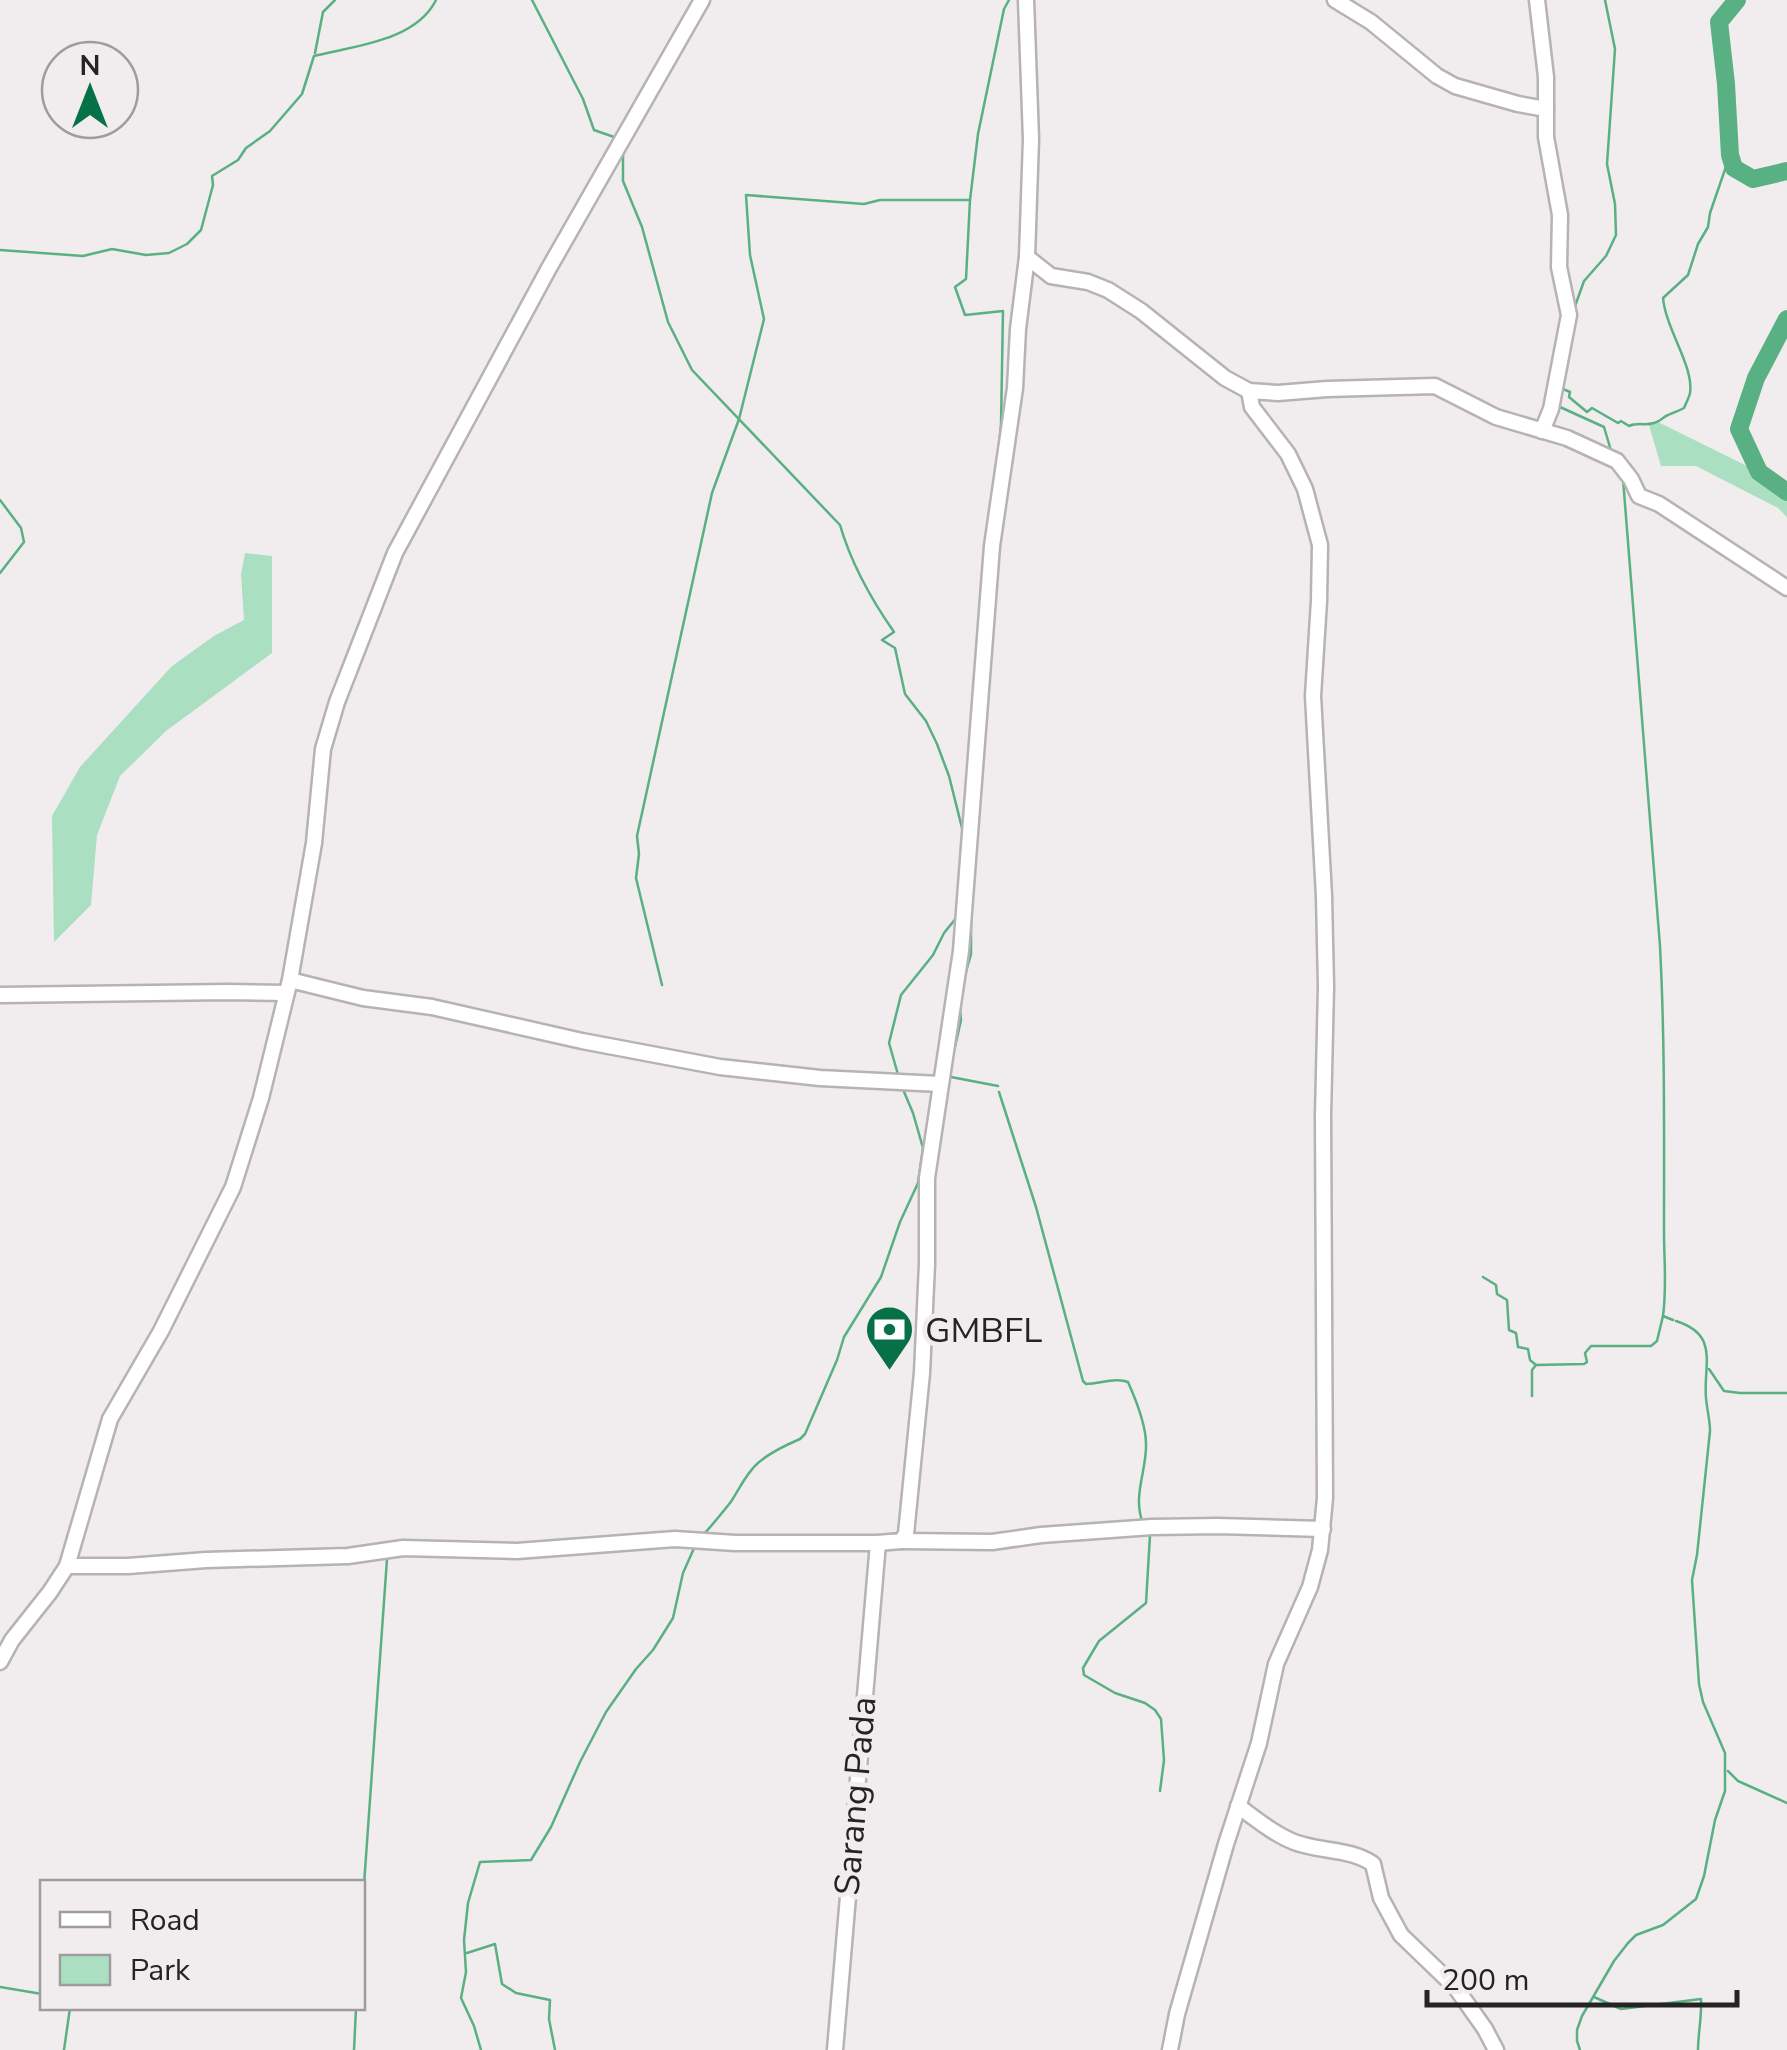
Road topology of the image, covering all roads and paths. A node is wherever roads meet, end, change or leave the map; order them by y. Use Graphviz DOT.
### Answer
graph roads {
  1 [pos="702,0"];
  2 [pos="1026,0"];
  3 [pos="1335,0"];
  4 [pos="1537,0"];
  5 [pos="1546,109"];
  6 [pos="1026,257"];
  7 [pos="1250,392"];
  8 [pos="1542,431"];
  9 [pos="1787,588"];
  10 [pos="288,987"];
  11 [pos="0,995"];
  12 [pos="940,1084"];
  13 [pos="1322,1529"];
  14 [pos="901,1541"];
  15 [pos="878,1543"];
  16 [pos="68,1566"];
  17 [pos="0,1662"];
  18 [pos="1238,1806"];
  19 [pos="835,2050"];
  20 [pos="1170,2050"];
  21 [pos="1496,2050"];
  1 -- 10 [label="street"];
  2 -- 6 [label="street"];
  3 -- 5 [label="street"];
  4 -- 5 [label="street"];
  5 -- 8 [label="street"];
  6 -- 7 [label="street"];
  6 -- 12 [label="street"];
  7 -- 8 [label="street"];
  7 -- 13 [label="street"];
  8 -- 9 [label="street"];
  10 -- 11 [label="street"];
  10 -- 12 [label="street"];
  10 -- 16 [label="street"];
  12 -- 14 [label="street"];
  13 -- 14 [label="street"];
  13 -- 18 [label="street"];
  14 -- 15 [label="street"];
  15 -- 16 [label="street"];
  15 -- 19 [label="street, Sarang Pada"];
  16 -- 17 [label="street"];
  18 -- 20 [label="street"];
  18 -- 21 [label="street"];
}
